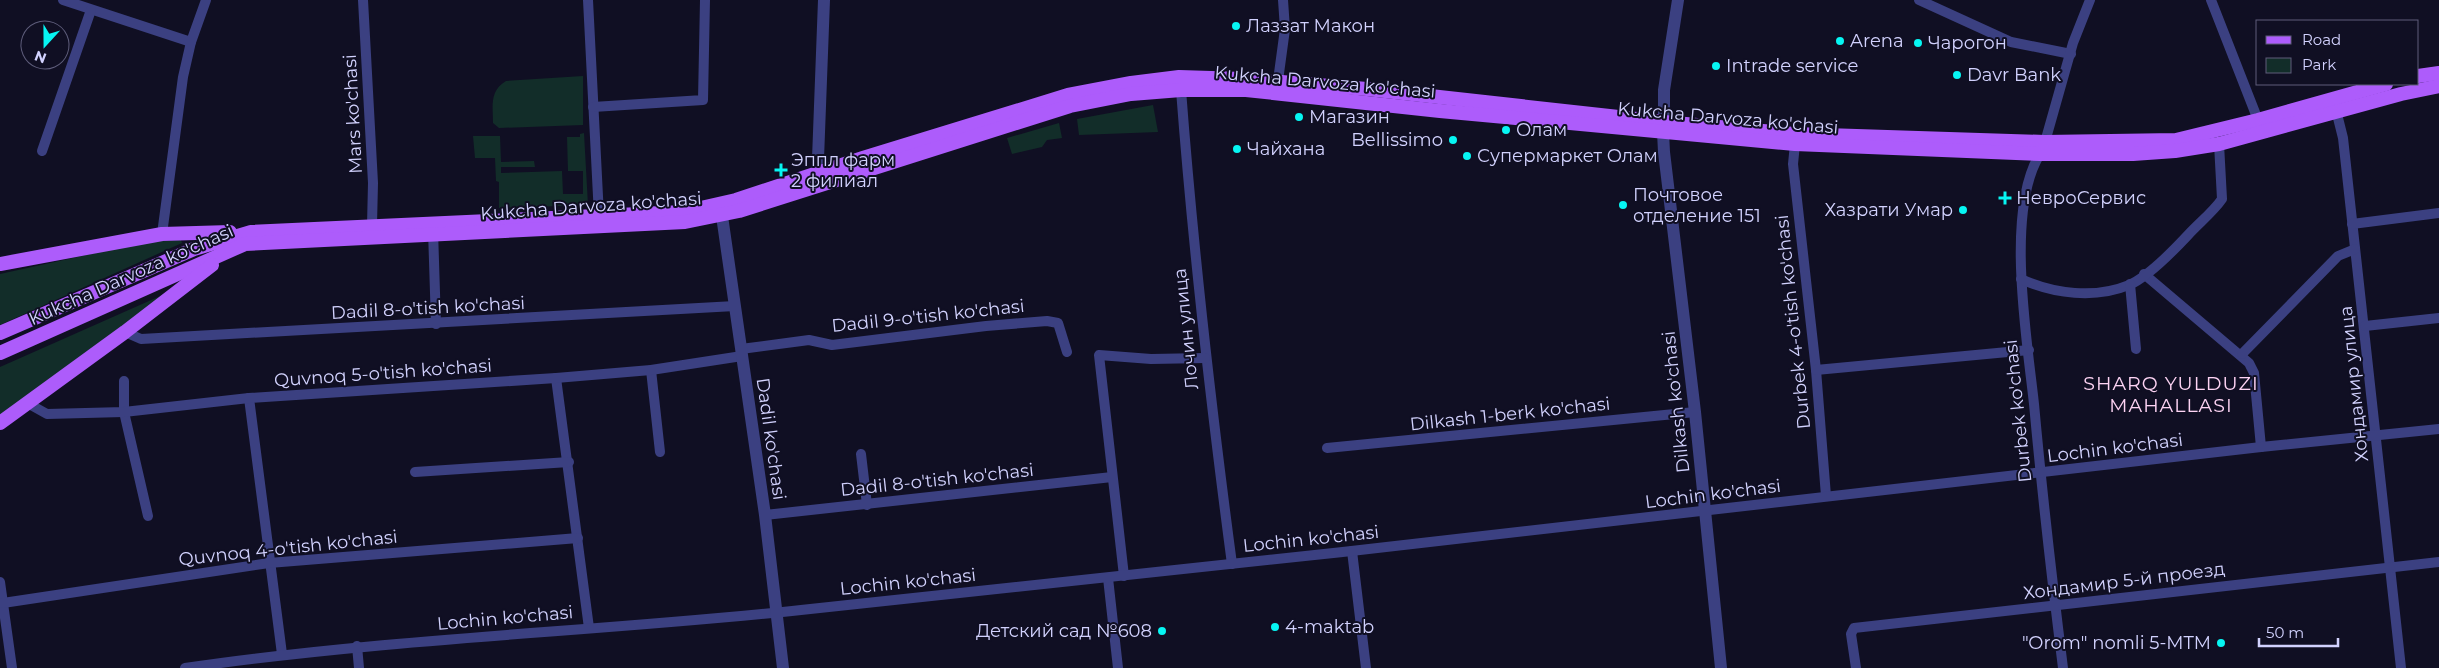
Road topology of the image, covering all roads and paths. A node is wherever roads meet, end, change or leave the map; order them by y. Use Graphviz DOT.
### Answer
graph roads {
  1 [pos="63,0"];
  2 [pos="206,0"];
  3 [pos="363,0"];
  4 [pos="372,0"];
  5 [pos="588,0"];
  6 [pos="705,0"];
  7 [pos="824,0"];
  8 [pos="1283,0"];
  9 [pos="1678,0"];
  10 [pos="1919,0"];
  11 [pos="2090,0"];
  12 [pos="2224,0"];
  13 [pos="2212,2"];
  14 [pos="91,10"];
  15 [pos="191,42"];
  16 [pos="2071,54"];
  17 [pos="2439,73"];
  18 [pos="2419,76"];
  19 [pos="1180,84"];
  20 [pos="2382,85"];
  21 [pos="2439,86"];
  22 [pos="1277,87"];
  23 [pos="2333,98"];
  24 [pos="593,107"];
  25 [pos="2337,112"];
  26 [pos="2258,120"];
  27 [pos="1663,127"];
  28 [pos="1795,139"];
  29 [pos="2219,144"];
  30 [pos="2043,148"];
  31 [pos="42,151"];
  32 [pos="823,177"];
  33 [pos="722,210"];
  34 [pos="2439,214"];
  35 [pos="599,221"];
  36 [pos="2352,224"];
  37 [pos="433,229"];
  38 [pos="372,231"];
  39 [pos="251,232"];
  40 [pos="162,234"];
  41 [pos="233,248"];
  42 [pos="2355,249"];
  43 [pos="0,264"];
  44 [pos="2144,274"];
  45 [pos="2021,280"];
  46 [pos="2130,284"];
  47 [pos="735,306"];
  48 [pos="2439,318"];
  49 [pos="436,324"];
  50 [pos="2365,326"];
  51 [pos="125,332"];
  52 [pos="0,333"];
  53 [pos="2136,349"];
  54 [pos="2028,350"];
  55 [pos="741,352"];
  56 [pos="1067,352"];
  57 [pos="0,353"];
  58 [pos="2242,354"];
  59 [pos="1205,358"];
  60 [pos="651,370"];
  61 [pos="1816,370"];
  62 [pos="556,378"];
  63 [pos="124,381"];
  64 [pos="249,398"];
  65 [pos="29,404"];
  66 [pos="124,412"];
  67 [pos="1696,412"];
  68 [pos="0,423"];
  69 [pos="2439,429"];
  70 [pos="2377,437"];
  71 [pos="2261,447"];
  72 [pos="1327,448"];
  73 [pos="660,452"];
  74 [pos="860,454"];
  75 [pos="568,462"];
  76 [pos="415,472"];
  77 [pos="2040,473"];
  78 [pos="1112,477"];
  79 [pos="1826,496"];
  80 [pos="866,505"];
  81 [pos="1705,511"];
  82 [pos="765,515"];
  83 [pos="148,516"];
  84 [pos="578,538"];
  85 [pos="1352,551"];
  86 [pos="2439,562"];
  87 [pos="269,563"];
  88 [pos="1232,564"];
  89 [pos="2390,567"];
  90 [pos="1124,576"];
  91 [pos="1108,578"];
  92 [pos="0,582"];
  93 [pos="3,603"];
  94 [pos="2055,606"];
  95 [pos="777,612"];
  96 [pos="589,628"];
  97 [pos="357,646"];
  98 [pos="282,654"];
  99 [pos="12,668"];
  100 [pos="184,668"];
  101 [pos="359,668"];
  102 [pos="782,668"];
  103 [pos="1118,668"];
  104 [pos="1366,668"];
  105 [pos="1721,668"];
  106 [pos="1856,668"];
  107 [pos="2063,668"];
  108 [pos="2401,668"];
  1 -- 14 [label="street"];
  2 -- 15 [label="street"];
  3 -- 4 [label="street, Mars ko'chasi"];
  3 -- 38 [label="street, Mars ko'chasi"];
  5 -- 24 [label="street"];
  6 -- 24 [label="street"];
  7 -- 32 [label="street"];
  8 -- 22 [label="street"];
  9 -- 27 [label="street, Dilkash ko'chasi"];
  10 -- 16 [label="street"];
  11 -- 16 [label="street, Durbek ko'chasi"];
  12 -- 13 [label="street"];
  13 -- 26 [label="street"];
  14 -- 15 [label="street"];
  14 -- 31 [label="street"];
  15 -- 40 [label="street"];
  16 -- 30 [label="street, Durbek ko'chasi"];
  17 -- 18 [label="main road"];
  19 -- 22 [label="main road, Kukcha Darvoza ko'chasi"];
  19 -- 32 [label="main road, Kukcha Darvoza ko'chasi"];
  19 -- 59 [label="street, Лочин улица"];
  20 -- 23 [label="main road, Kukcha Darvoza ko'chasi"];
  21 -- 25 [label="main road, Kukcha Darvoza ko'chasi"];
  22 -- 27 [label="main road, Kukcha Darvoza ko'chasi"];
  23 -- 25 [label="street, Хондамир улица"];
  23 -- 26 [label="main road, Kukcha Darvoza ko'chasi"];
  24 -- 35 [label="street"];
  25 -- 29 [label="main road, Kukcha Darvoza ko'chasi"];
  25 -- 36 [label="street, Хондамир улица"];
  26 -- 30 [label="main road, Kukcha Darvoza ko'chasi"];
  27 -- 28 [label="main road, Kukcha Darvoza ko'chasi"];
  27 -- 67 [label="street, Dilkash ko'chasi"];
  28 -- 30 [label="main road, Kukcha Darvoza ko'chasi"];
  28 -- 61 [label="street, Durbek 4-o'tish ko'chasi"];
  29 -- 30 [label="main road, Kukcha Darvoza ko'chasi"];
  29 -- 44 [label="street"];
  30 -- 45 [label="street, Durbek ko'chasi"];
  32 -- 33 [label="main road, Kukcha Darvoza ko'chasi"];
  33 -- 35 [label="main road, Kukcha Darvoza ko'chasi"];
  33 -- 47 [label="street, Dadil ko'chasi"];
  34 -- 36 [label="street"];
  35 -- 37 [label="main road, Kukcha Darvoza ko'chasi"];
  36 -- 42 [label="street, Хондамир улица"];
  37 -- 38 [label="main road, Kukcha Darvoza ko'chasi"];
  37 -- 49 [label="street"];
  38 -- 39 [label="main road, Kukcha Darvoza ko'chasi"];
  38 -- 41 [label="main road, Kukcha Darvoza ko'chasi"];
  39 -- 40 [label="main road"];
  39 -- 52 [label="main road, Kukcha Darvoza ko'chasi"];
  40 -- 43 [label="main road"];
  41 -- 51 [label="main road"];
  41 -- 57 [label="main road, Kukcha Darvoza ko'chasi"];
  42 -- 50 [label="street, Хондамир улица"];
  42 -- 58 [label="street"];
  44 -- 46 [label="street"];
  44 -- 58 [label="street"];
  45 -- 46 [label="street"];
  45 -- 54 [label="street, Durbek ko'chasi"];
  46 -- 53 [label="street"];
  47 -- 49 [label="street, Dadil 8-o'tish ko'chasi"];
  47 -- 55 [label="street, Dadil ko'chasi"];
  48 -- 50 [label="street"];
  49 -- 51 [label="street, Dadil 8-o'tish ko'chasi"];
  50 -- 70 [label="street, Хондамир улица"];
  51 -- 65 [label="main road"];
  54 -- 61 [label="street"];
  54 -- 77 [label="street, Durbek ko'chasi"];
  55 -- 56 [label="street, Dadil 9-o'tish ko'chasi"];
  55 -- 60 [label="street, Quvnoq 5-o'tish ko'chasi"];
  55 -- 82 [label="street, Dadil ko'chasi"];
  58 -- 71 [label="street"];
  59 -- 78 [label="street"];
  59 -- 88 [label="street, Лочин улица"];
  60 -- 62 [label="street, Quvnoq 5-o'tish ko'chasi"];
  60 -- 73 [label="street"];
  61 -- 79 [label="street, Durbek 4-o'tish ko'chasi"];
  62 -- 64 [label="street, Quvnoq 5-o'tish ko'chasi"];
  62 -- 75 [label="street"];
  63 -- 66 [label="street"];
  64 -- 66 [label="street, Quvnoq 5-o'tish ko'chasi"];
  64 -- 87 [label="street"];
  65 -- 66 [label="street, Quvnoq 5-o'tish ko'chasi"];
  65 -- 68 [label="main road"];
  66 -- 83 [label="street"];
  67 -- 72 [label="street, Dilkash 1-berk ko'chasi"];
  67 -- 81 [label="street, Dilkash ko'chasi"];
  69 -- 70 [label="street, Lochin ko'chasi"];
  70 -- 71 [label="street, Lochin ko'chasi"];
  70 -- 89 [label="street, Хондамир улица"];
  71 -- 77 [label="street, Lochin ko'chasi"];
  74 -- 80 [label="street"];
  75 -- 76 [label="street"];
  75 -- 84 [label="street"];
  77 -- 79 [label="street, Lochin ko'chasi"];
  77 -- 94 [label="street, Durbek ko'chasi"];
  78 -- 80 [label="street, Dadil 8-o'tish ko'chasi"];
  78 -- 90 [label="street"];
  79 -- 81 [label="street, Lochin ko'chasi"];
  80 -- 82 [label="street, Dadil 8-o'tish ko'chasi"];
  81 -- 85 [label="street, Lochin ko'chasi"];
  81 -- 105 [label="street, Dilkash ko'chasi"];
  82 -- 95 [label="street, Dadil ko'chasi"];
  84 -- 87 [label="street, Quvnoq 4-o'tish ko'chasi"];
  84 -- 96 [label="street"];
  85 -- 88 [label="street, Lochin ko'chasi"];
  85 -- 104 [label="street"];
  86 -- 89 [label="street, Хондамир 5-й проезд"];
  87 -- 93 [label="street, Quvnoq 4-o'tish ko'chasi"];
  87 -- 98 [label="street"];
  88 -- 90 [label="street, Lochin ko'chasi"];
  89 -- 94 [label="street, Хондамир 5-й проезд"];
  89 -- 108 [label="street, Хондамир улица"];
  90 -- 91 [label="street, Lochin ko'chasi"];
  91 -- 95 [label="street, Lochin ko'chasi"];
  91 -- 103 [label="street"];
  92 -- 93 [label="street"];
  93 -- 99 [label="street"];
  94 -- 106 [label="street, Хондамир 5-й проезд"];
  94 -- 107 [label="street, Durbek ko'chasi"];
  95 -- 96 [label="street, Lochin ko'chasi"];
  95 -- 102 [label="street, Dadil ko'chasi"];
  96 -- 97 [label="street, Lochin ko'chasi"];
  97 -- 98 [label="street, Lochin ko'chasi"];
  97 -- 101 [label="street"];
  98 -- 100 [label="street, Lochin ko'chasi"];
}
